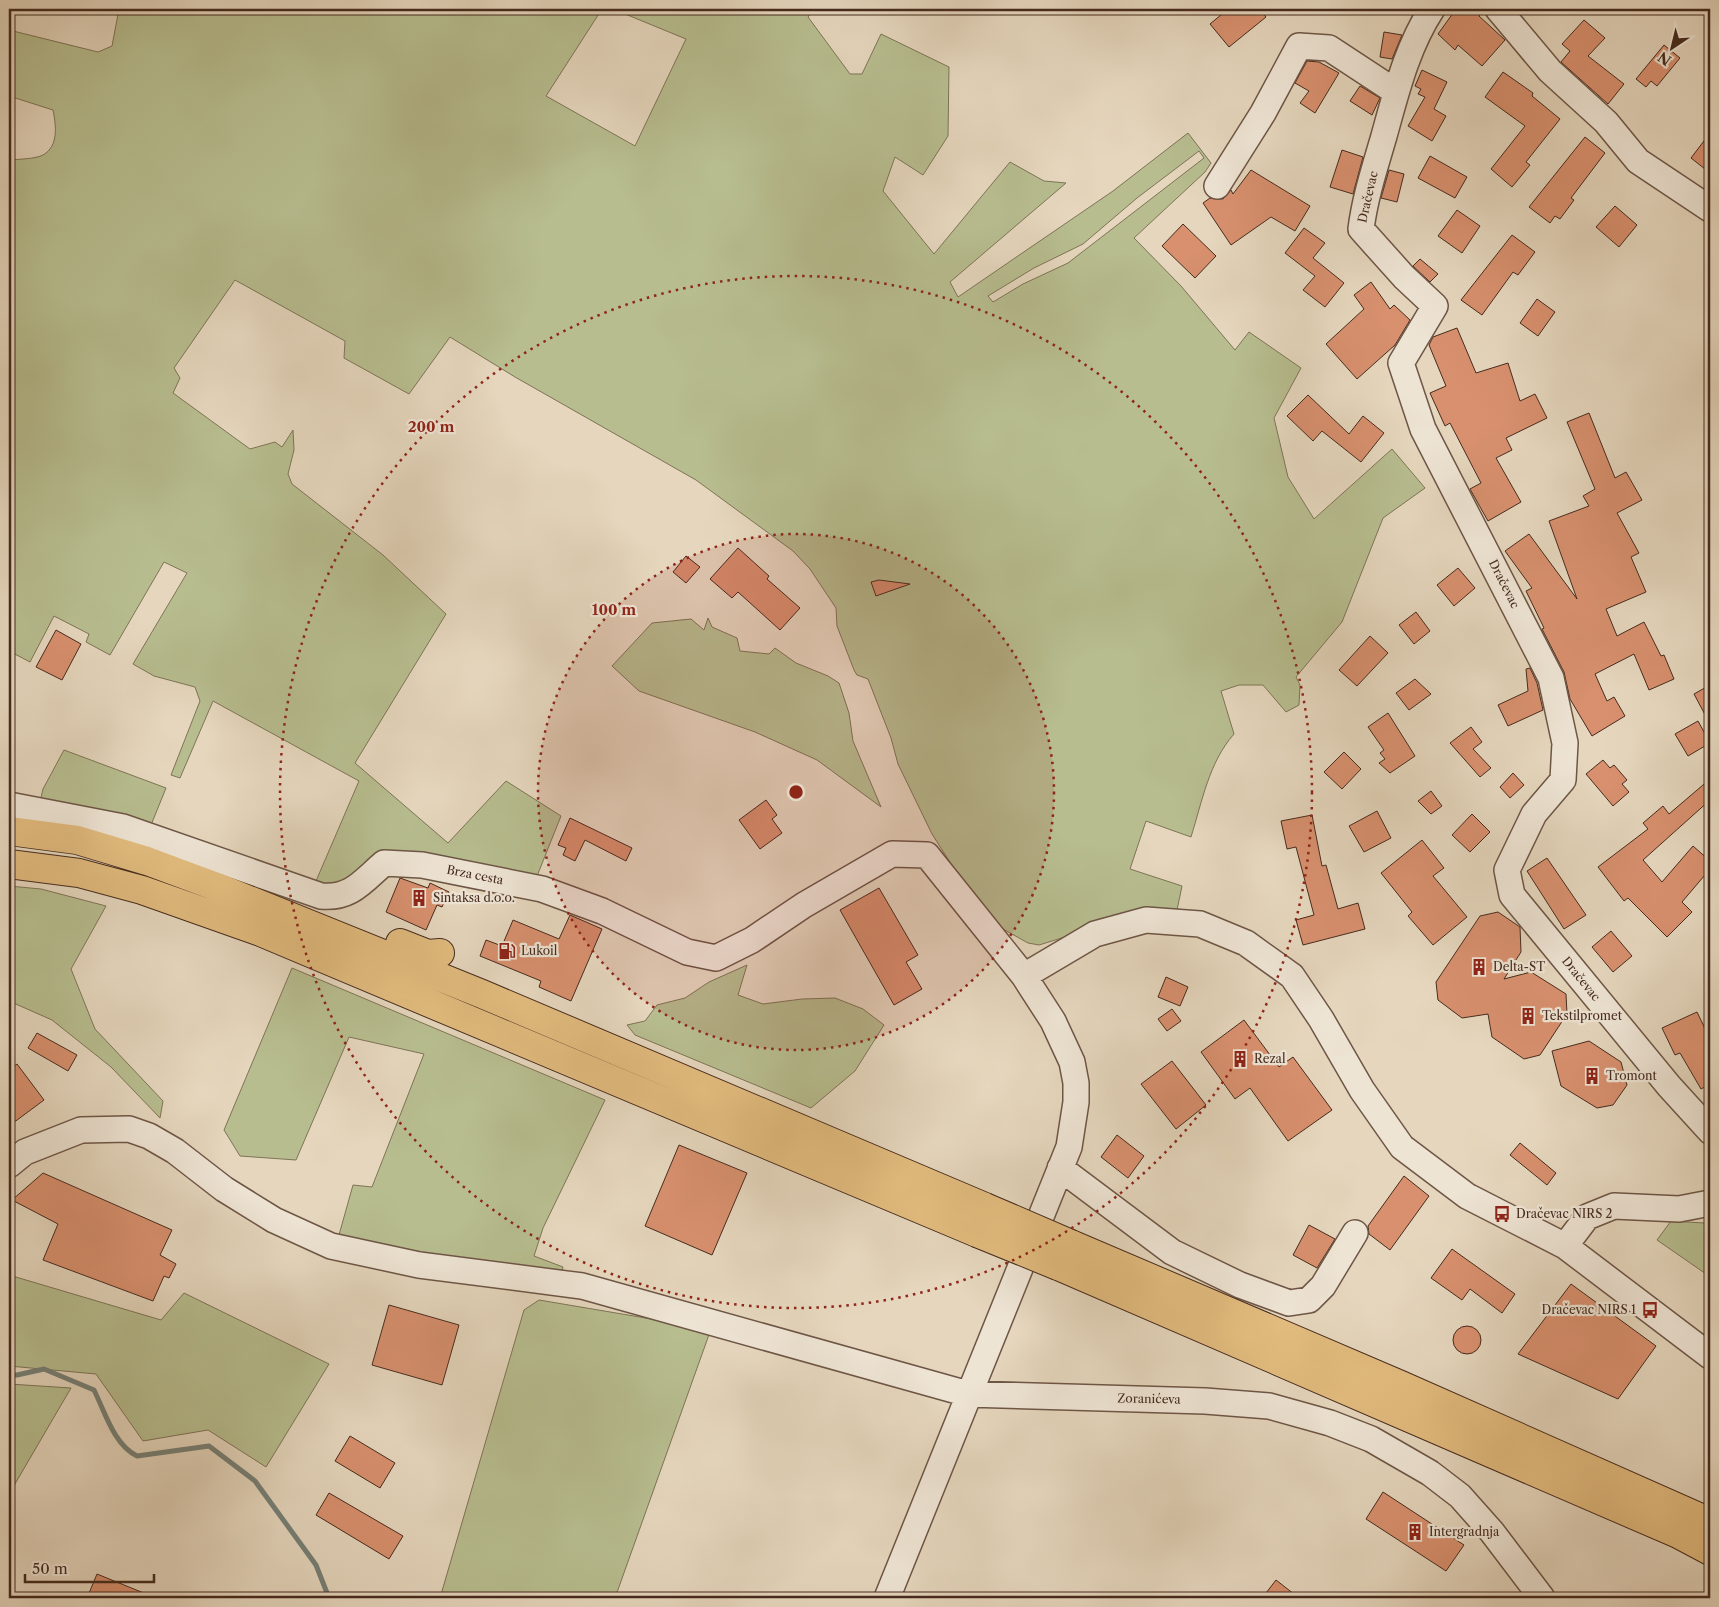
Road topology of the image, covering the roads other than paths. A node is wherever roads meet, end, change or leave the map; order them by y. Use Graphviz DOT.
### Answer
graph roads {
  1 [pos="1432,9"];
  2 [pos="1498,9"];
  3 [pos="1396,92"];
  4 [pos="1217,186"];
  5 [pos="1710,209"];
  6 [pos="9,805"];
  7 [pos="9,832"];
  8 [pos="9,864"];
  9 [pos="339,934"];
  10 [pos="440,953"];
  11 [pos="1024,976"];
  12 [pos="609,1024"];
  13 [pos="665,1071"];
  14 [pos="1710,1131"];
  15 [pos="9,1165"];
  16 [pos="1060,1168"];
  17 [pos="1710,1203"];
  18 [pos="1355,1233"];
  19 [pos="1564,1246"];
  20 [pos="1064,1255"];
  21 [pos="1710,1356"];
  22 [pos="968,1394"];
  23 [pos="1710,1522"];
  24 [pos="1710,1551"];
  25 [pos="887,1598"];
  26 [pos="1542,1598"];
  1 -- 3 [label="street, Dračevac"];
  2 -- 5 [label="street"];
  3 -- 4 [label="street"];
  3 -- 14 [label="street, Dračevac"];
  6 -- 11 [label="street, Brza cesta"];
  7 -- 9 [label="highway"];
  8 -- 20 [label="highway, bridge"];
  9 -- 10 [label="highway"];
  9 -- 13 [label="highway"];
  11 -- 16 [label="street"];
  11 -- 19 [label="street"];
  12 -- 13 [label="highway"];
  13 -- 20 [label="highway, bridge"];
  15 -- 22 [label="street, Zoranićeva"];
  16 -- 18 [label="street"];
  16 -- 22 [label="street"];
  17 -- 19 [label="street"];
  19 -- 21 [label="street"];
  20 -- 23 [label="highway"];
  20 -- 24 [label="highway"];
  22 -- 25 [label="street"];
  22 -- 26 [label="street, Zoranićeva"];
}
